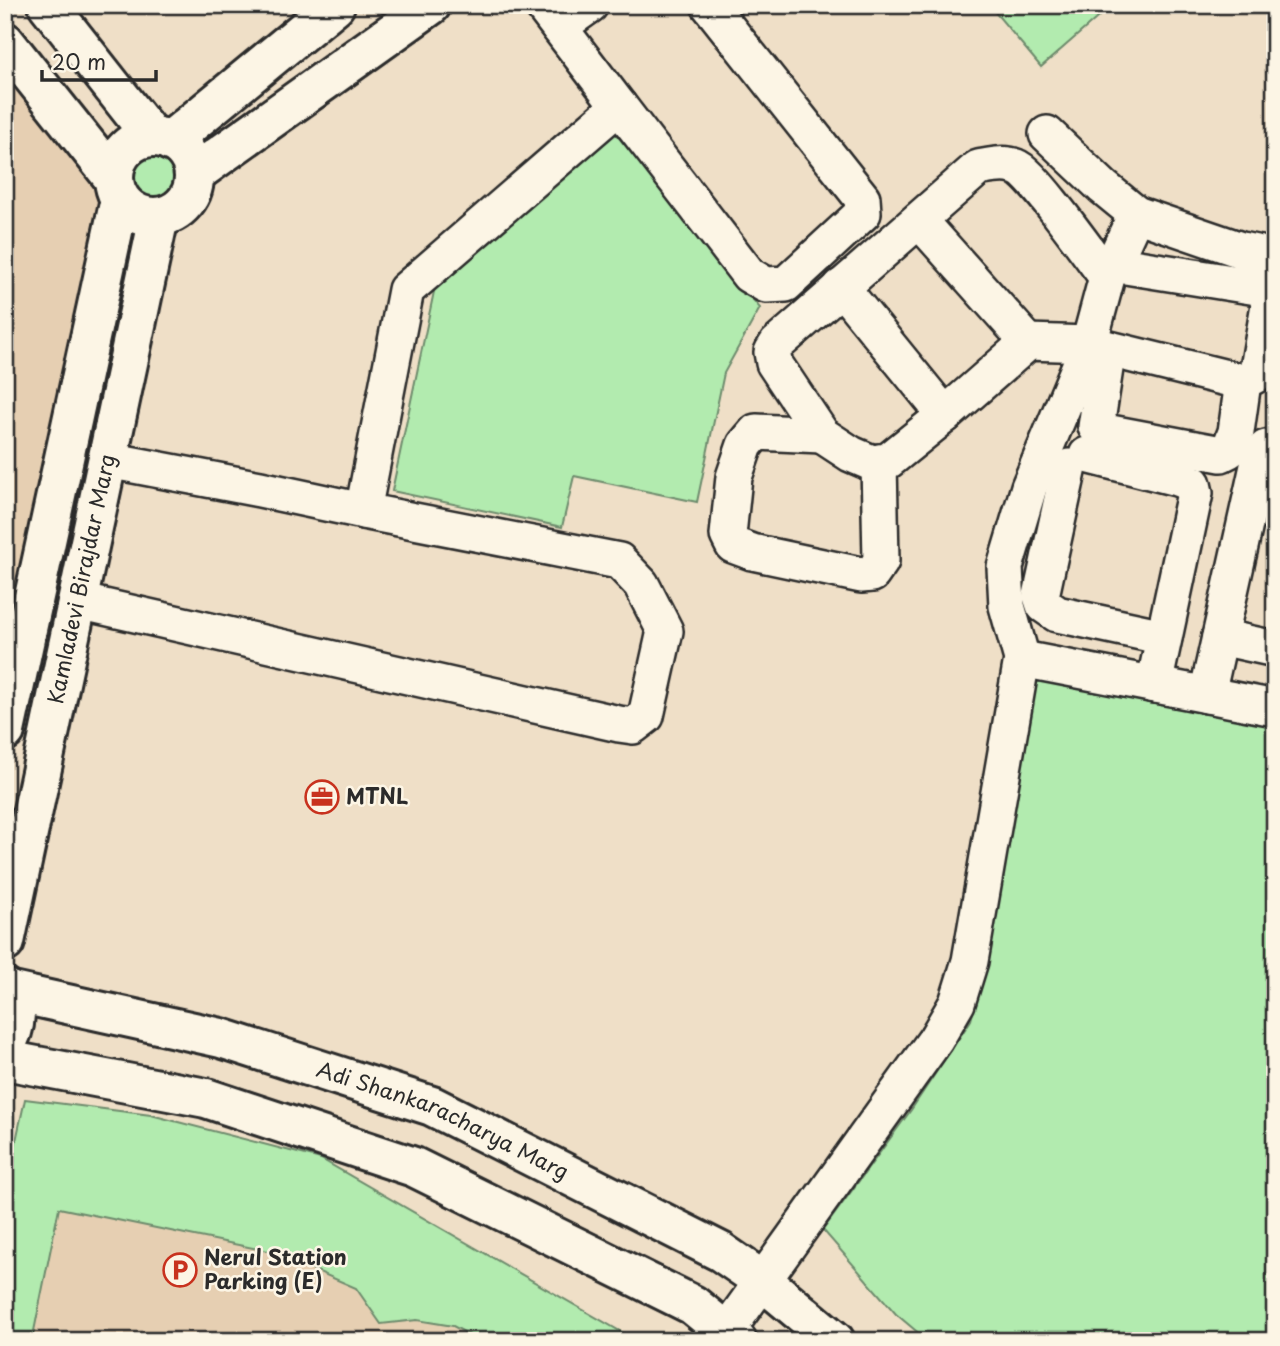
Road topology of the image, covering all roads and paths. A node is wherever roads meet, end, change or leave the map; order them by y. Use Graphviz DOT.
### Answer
graph roads {
  1 [pos="47,5"];
  2 [pos="335,5"];
  3 [pos="431,5"];
  4 [pos="590,5"];
  5 [pos="709,5"];
  6 [pos="550,16"];
  7 [pos="5,42"];
  8 [pos="620,106"];
  9 [pos="1047,134"];
  10 [pos="161,139"];
  11 [pos="194,174"];
  12 [pos="117,189"];
  13 [pos="1136,214"];
  14 [pos="159,217"];
  15 [pos="919,220"];
  16 [pos="1275,257"];
  17 [pos="1110,271"];
  18 [pos="841,287"];
  19 [pos="1028,342"];
  20 [pos="1099,347"];
  21 [pos="1243,382"];
  22 [pos="945,415"];
  23 [pos="822,435"];
  24 [pos="1275,446"];
  25 [pos="108,460"];
  26 [pos="879,462"];
  27 [pos="363,511"];
  28 [pos="78,601"];
  29 [pos="1164,637"];
  30 [pos="1220,637"];
  31 [pos="1275,649"];
  32 [pos="1022,659"];
  33 [pos="1154,685"];
  34 [pos="1208,695"];
  35 [pos="1275,708"];
  36 [pos="5,731"];
  37 [pos="5,942"];
  38 [pos="7,989"];
  39 [pos="5,1046"];
  40 [pos="5,1060"];
  41 [pos="763,1281"];
  42 [pos="732,1336"];
  43 [pos="835,1341"];
  1 -- 10 [label="street"];
  2 -- 10 [label="street"];
  3 -- 11 [label="street"];
  4 -- 6 [label="street"];
  5 -- 8 [label="street"];
  6 -- 8 [label="street"];
  7 -- 12 [label="street"];
  8 -- 27 [label="street"];
  9 -- 13 [label="street"];
  10 -- 11 [label="street"];
  10 -- 12 [label="street"];
  11 -- 14 [label="street"];
  12 -- 14 [label="street"];
  12 -- 36 [label="street, Kamladevi Birajdar Marg"];
  13 -- 16 [label="street"];
  13 -- 17 [label="street"];
  14 -- 25 [label="street, Kamladevi Birajdar Marg"];
  15 -- 17 [label="street"];
  15 -- 18 [label="street"];
  15 -- 19 [label="street"];
  17 -- 20 [label="street"];
  17 -- 21 [label="street"];
  18 -- 22 [label="street"];
  18 -- 23 [label="street"];
  19 -- 20 [label="street"];
  19 -- 22 [label="street"];
  20 -- 21 [label="street"];
  20 -- 21 [label="street"];
  20 -- 32 [label="street"];
  22 -- 26 [label="street"];
  23 -- 26 [label="street"];
  23 -- 26 [label="street"];
  24 -- 30 [label="street"];
  25 -- 27 [label="street"];
  25 -- 28 [label="street, Kamladevi Birajdar Marg"];
  27 -- 28 [label="street"];
  28 -- 37 [label="street, Kamladevi Birajdar Marg"];
  29 -- 29 [label="street"];
  29 -- 33 [label="street"];
  30 -- 31 [label="street"];
  30 -- 34 [label="street"];
  32 -- 33 [label="street"];
  32 -- 41 [label="street"];
  33 -- 34 [label="street"];
  34 -- 35 [label="street"];
  38 -- 39 [label="street"];
  38 -- 41 [label="street, Adi Shankaracharya Marg"];
  40 -- 42 [label="street"];
  41 -- 42 [label="street"];
  41 -- 43 [label="street, Adi Shankaracharya Marg"];
}
